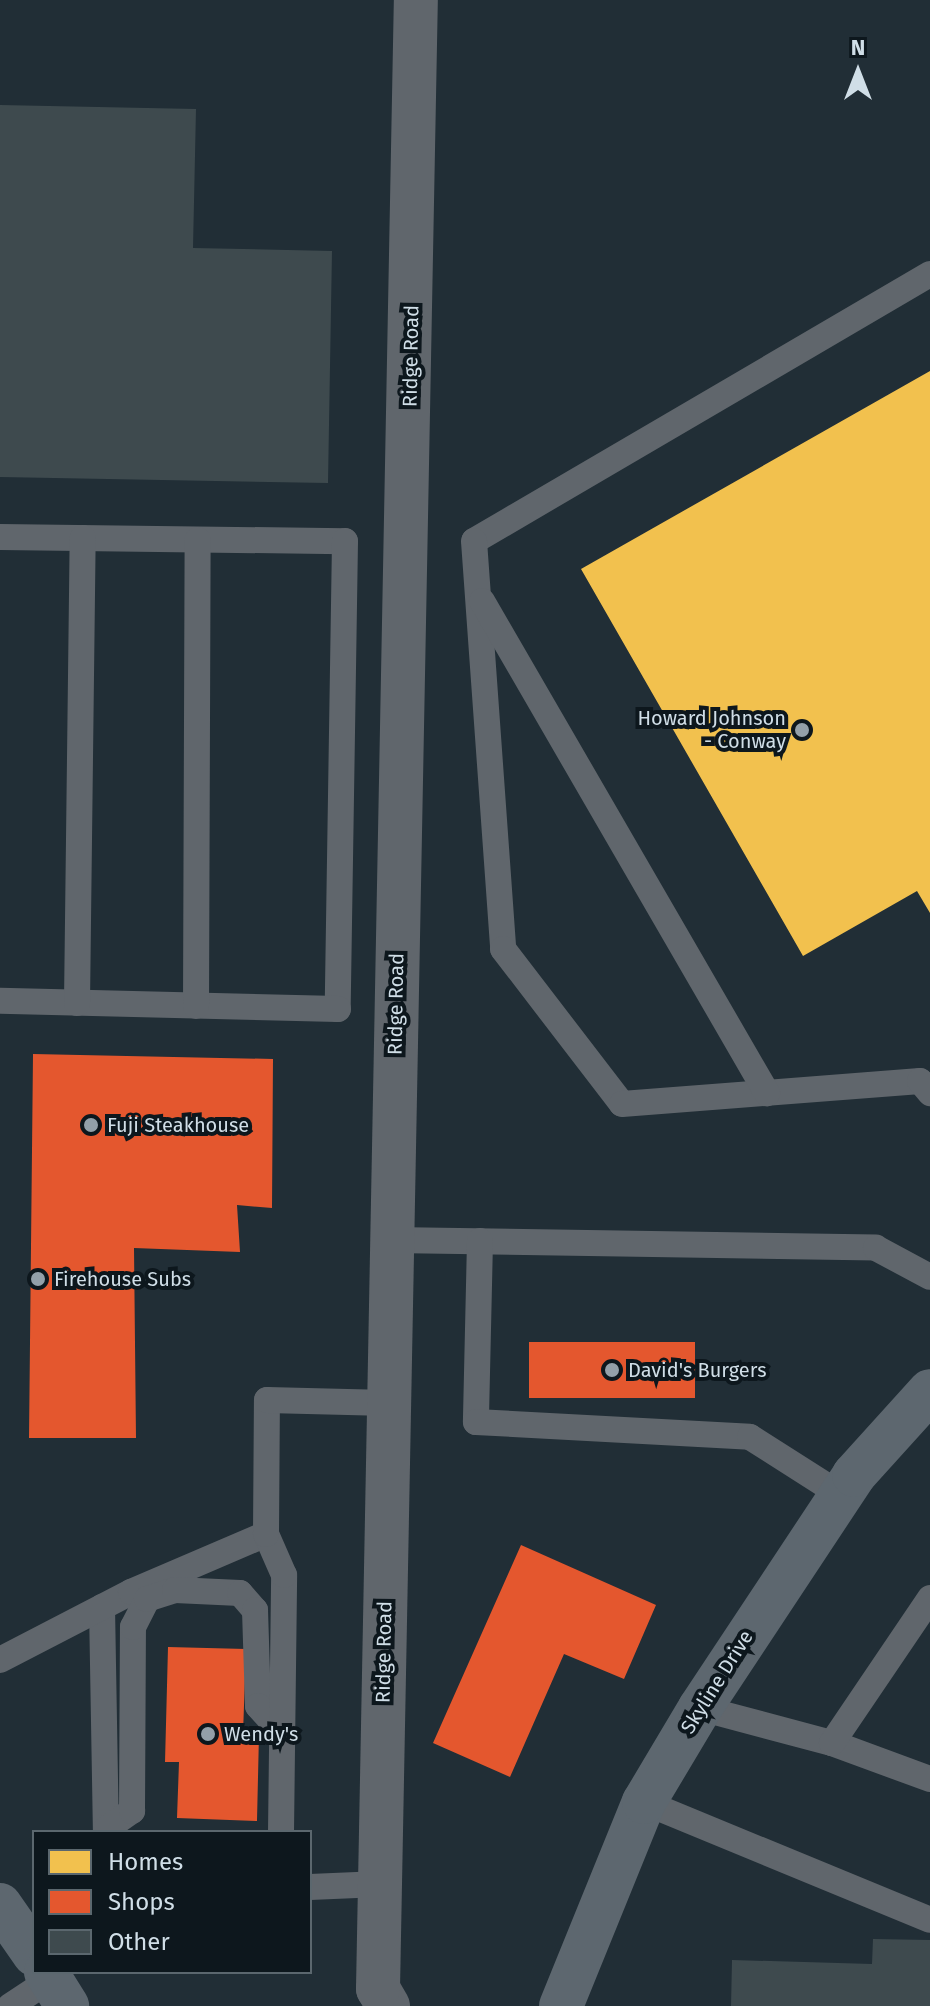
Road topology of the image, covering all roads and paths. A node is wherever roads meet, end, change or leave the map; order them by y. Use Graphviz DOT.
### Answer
graph roads {
  1 [pos="416,0"];
  2 [pos="930,274"];
  3 [pos="0,537"];
  4 [pos="83,538"];
  5 [pos="198,540"];
  6 [pos="478,595"];
  7 [pos="0,1001"];
  8 [pos="77,1003"];
  9 [pos="196,1006"];
  10 [pos="927,1082"];
  11 [pos="767,1093"];
  12 [pos="391,1240"];
  13 [pos="480,1241"];
  14 [pos="930,1277"];
  15 [pos="930,1391"];
  16 [pos="388,1403"];
  17 [pos="841,1495"];
  18 [pos="266,1534"];
  19 [pos="930,1598"];
  20 [pos="102,1607"];
  21 [pos="0,1660"];
  22 [pos="700,1708"];
  23 [pos="282,1733"];
  24 [pos="832,1743"];
  25 [pos="930,1779"];
  26 [pos="644,1802"];
  27 [pos="106,1830"];
  28 [pos="281,1830"];
  29 [pos="380,1884"];
  30 [pos="312,1887"];
  31 [pos="0,1905"];
  32 [pos="930,1920"];
  33 [pos="32,1952"];
  34 [pos="50,1978"];
  35 [pos="10,2006"];
  36 [pos="388,2006"];
  37 [pos="561,2006"];
  1 -- 12 [label="street, Ridge Road"];
  2 -- 6 [label="lane"];
  3 -- 4 [label="lane"];
  4 -- 5 [label="lane"];
  4 -- 8 [label="lane"];
  5 -- 9 [label="lane"];
  5 -- 9 [label="lane"];
  6 -- 11 [label="lane"];
  6 -- 11 [label="lane"];
  7 -- 8 [label="lane"];
  8 -- 9 [label="lane"];
  10 -- 11 [label="lane"];
  12 -- 13 [label="lane"];
  12 -- 16 [label="street, Ridge Road"];
  13 -- 14 [label="lane"];
  13 -- 17 [label="lane"];
  15 -- 17 [label="main road, Skyline Drive"];
  16 -- 18 [label="lane"];
  16 -- 29 [label="street, Ridge Road"];
  17 -- 22 [label="main road, Skyline Drive"];
  18 -- 20 [label="lane"];
  18 -- 23 [label="lane"];
  19 -- 24 [label="lane"];
  20 -- 21 [label="lane"];
  20 -- 27 [label="lane"];
  22 -- 24 [label="lane"];
  22 -- 26 [label="main road, Skyline Drive"];
  23 -- 27 [label="lane"];
  23 -- 28 [label="lane"];
  24 -- 25 [label="lane"];
  26 -- 32 [label="lane"];
  26 -- 37 [label="main road, Skyline Drive"];
  29 -- 30 [label="lane"];
  29 -- 36 [label="street, Ridge Road"];
  31 -- 33 [label="main road"];
  34 -- 35 [label="lane"];
}
